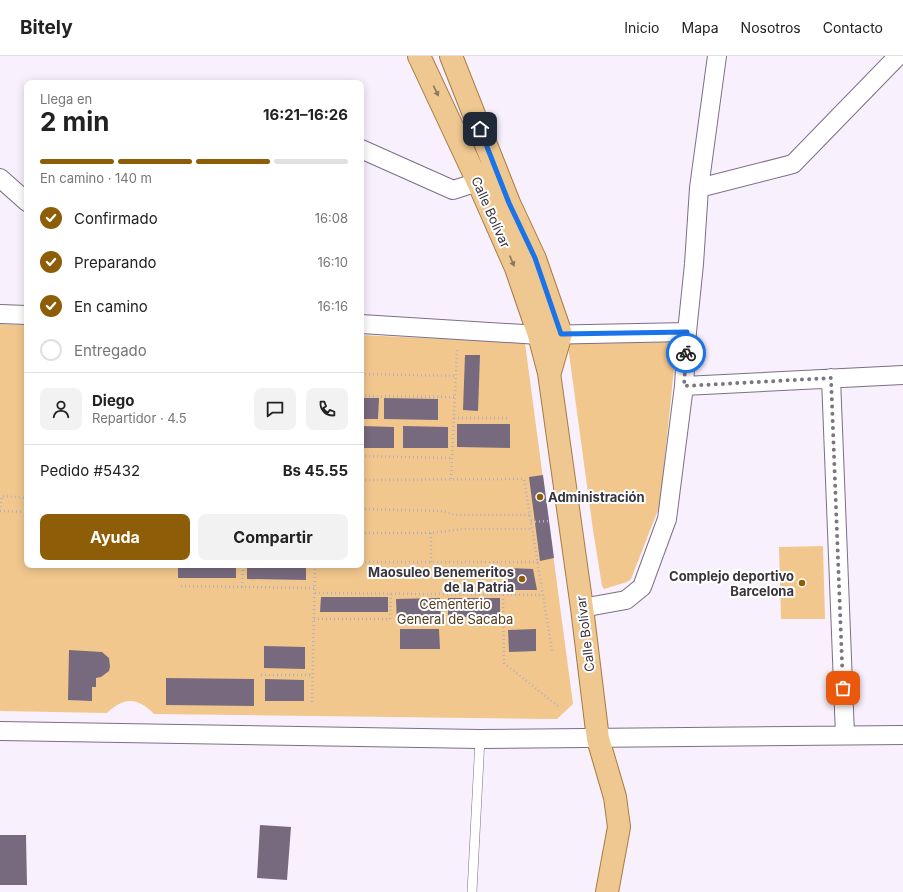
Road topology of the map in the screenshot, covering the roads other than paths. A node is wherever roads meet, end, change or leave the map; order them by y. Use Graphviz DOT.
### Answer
graph roads {
  1 [pos="419,56"];
  2 [pos="451,56"];
  3 [pos="717,56"];
  4 [pos="898,56"];
  5 [pos="364,150"];
  6 [pos="0,178"];
  7 [pos="478,182"];
  8 [pos="699,188"];
  9 [pos="24,199"];
  10 [pos="0,314"];
  11 [pos="24,314"];
  12 [pos="364,324"];
  13 [pos="687,332"];
  14 [pos="550,334"];
  15 [pos="903,375"];
  16 [pos="831,378"];
  17 [pos="684,386"];
  18 [pos="582,608"];
  19 [pos="0,730"];
  20 [pos="845,734"];
  21 [pos="903,735"];
  22 [pos="480,739"];
  23 [pos="598,739"];
  24 [pos="472,892"];
  25 [pos="606,892"];
  1 -- 7 [label="main road, Calle Bolívar, one-way"];
  2 -- 14 [label="main road, Calle Bolívar"];
  3 -- 8 [label="street"];
  4 -- 8 [label="street"];
  5 -- 7 [label="street"];
  6 -- 9 [label="street"];
  7 -- 14 [label="main road, Calle Bolívar, one-way"];
  8 -- 13 [label="street"];
  10 -- 11 [label="street"];
  12 -- 14 [label="street"];
  13 -- 14 [label="street"];
  13 -- 17 [label="street"];
  14 -- 18 [label="main road, Calle Bolívar"];
  15 -- 16 [label="street"];
  16 -- 17 [label="street"];
  16 -- 20 [label="street"];
  17 -- 18 [label="street"];
  18 -- 23 [label="main road, Calle Bolívar"];
  19 -- 22 [label="street"];
  20 -- 21 [label="street"];
  20 -- 23 [label="street"];
  22 -- 23 [label="street"];
  22 -- 24 [label="lane"];
  23 -- 25 [label="main road, Calle Bolívar"];
}
